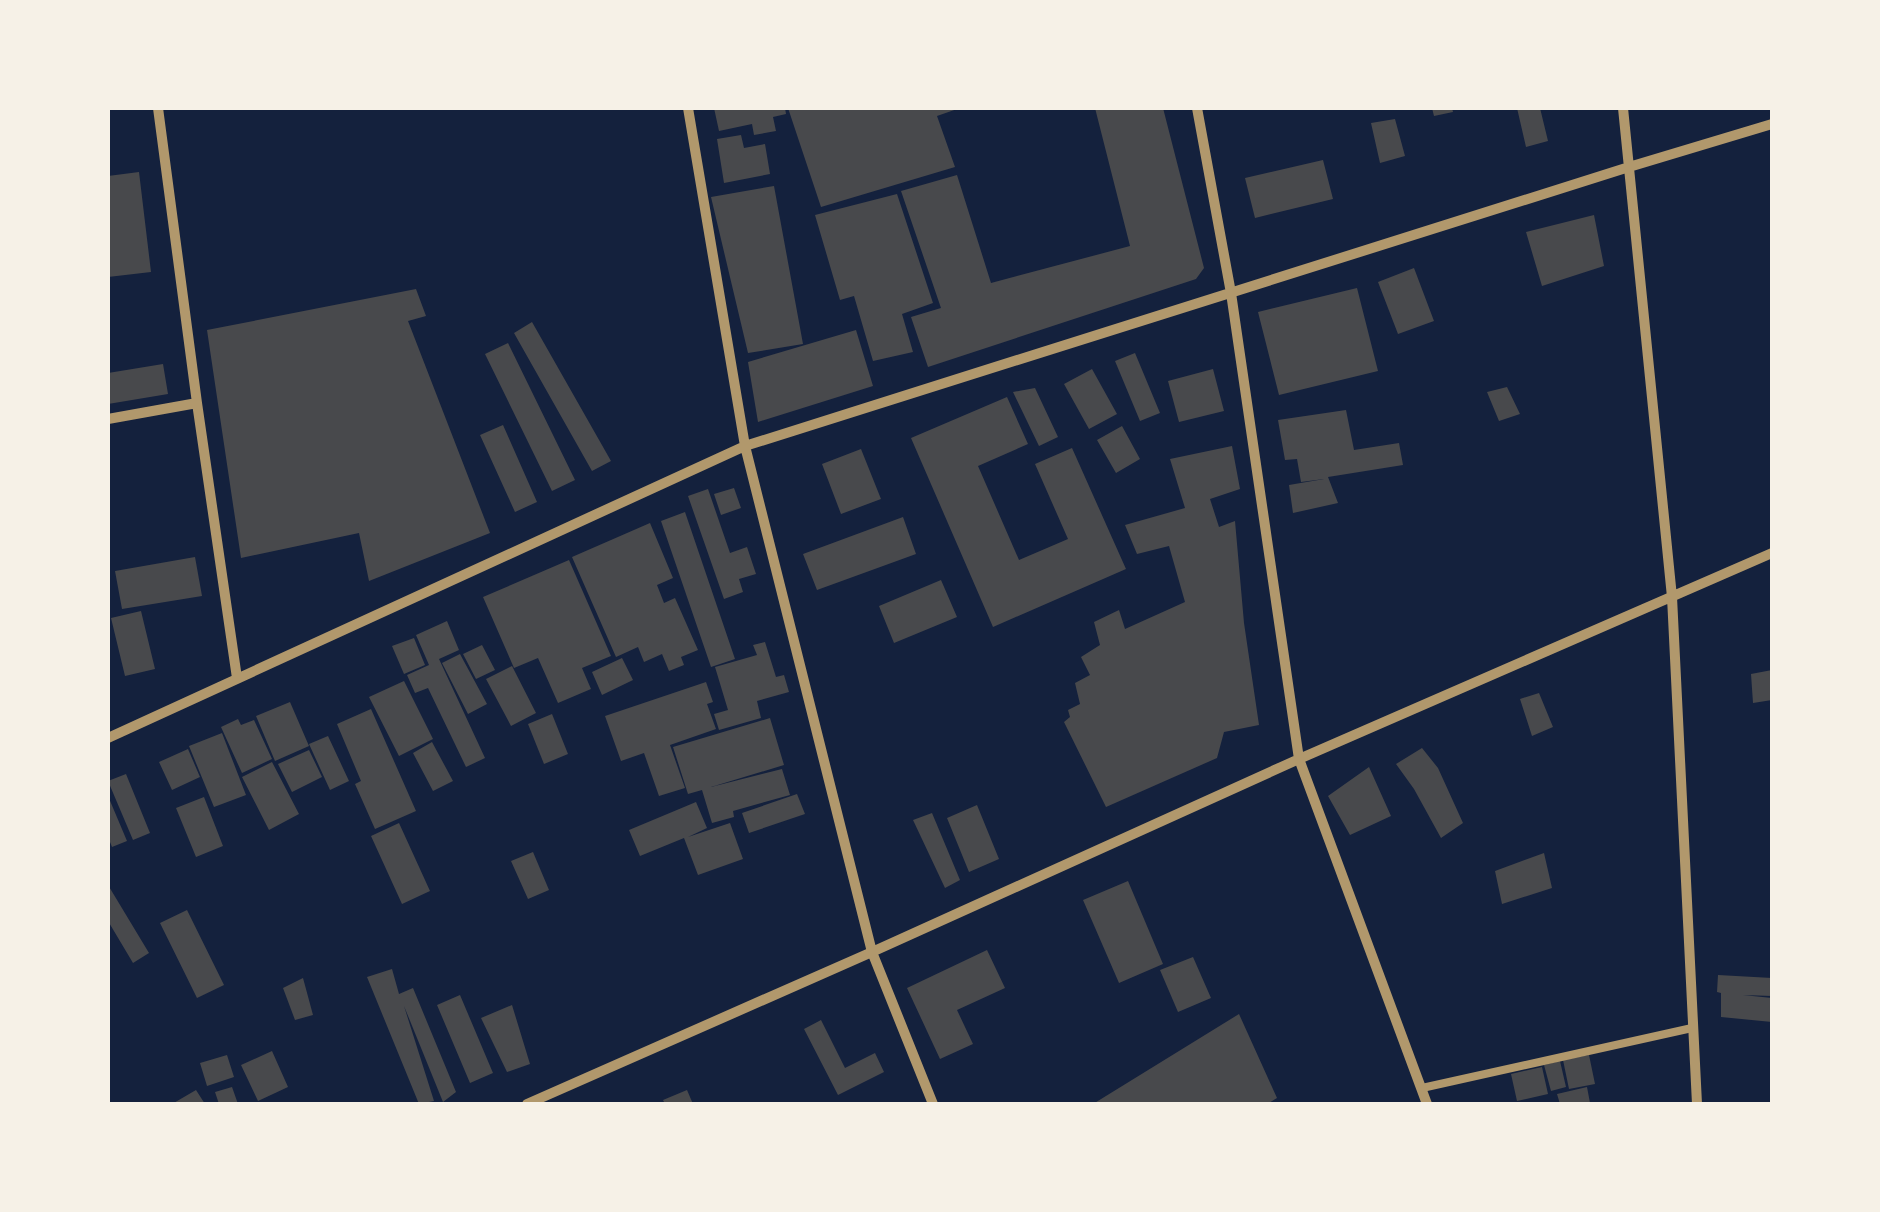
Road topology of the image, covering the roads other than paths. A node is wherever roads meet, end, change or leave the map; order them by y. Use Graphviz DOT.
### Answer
graph roads {
  1 [pos="158,108"];
  2 [pos="688,108"];
  3 [pos="1197,108"];
  4 [pos="1623,108"];
  5 [pos="1772,124"];
  6 [pos="1629,167"];
  7 [pos="1231,293"];
  8 [pos="197,403"];
  9 [pos="108,420"];
  10 [pos="744,446"];
  11 [pos="1772,553"];
  12 [pos="1672,597"];
  13 [pos="237,678"];
  14 [pos="108,738"];
  15 [pos="1299,759"];
  16 [pos="872,952"];
  17 [pos="1692,1028"];
  18 [pos="1422,1088"];
  19 [pos="527,1104"];
  20 [pos="933,1104"];
  21 [pos="1428,1104"];
  22 [pos="1698,1104"];
  1 -- 8 [label="street"];
  2 -- 10 [label="street"];
  3 -- 7 [label="street"];
  4 -- 6 [label="street"];
  5 -- 6 [label="street"];
  6 -- 7 [label="street"];
  6 -- 12 [label="street"];
  7 -- 10 [label="street"];
  7 -- 15 [label="street"];
  8 -- 9 [label="street"];
  8 -- 13 [label="street"];
  10 -- 13 [label="street"];
  10 -- 16 [label="street"];
  11 -- 12 [label="street"];
  12 -- 15 [label="street"];
  12 -- 17 [label="street"];
  13 -- 14 [label="street"];
  15 -- 16 [label="street"];
  15 -- 18 [label="street"];
  16 -- 19 [label="street"];
  16 -- 20 [label="street"];
  17 -- 18 [label="lane"];
  17 -- 22 [label="street"];
  18 -- 21 [label="street"];
}
